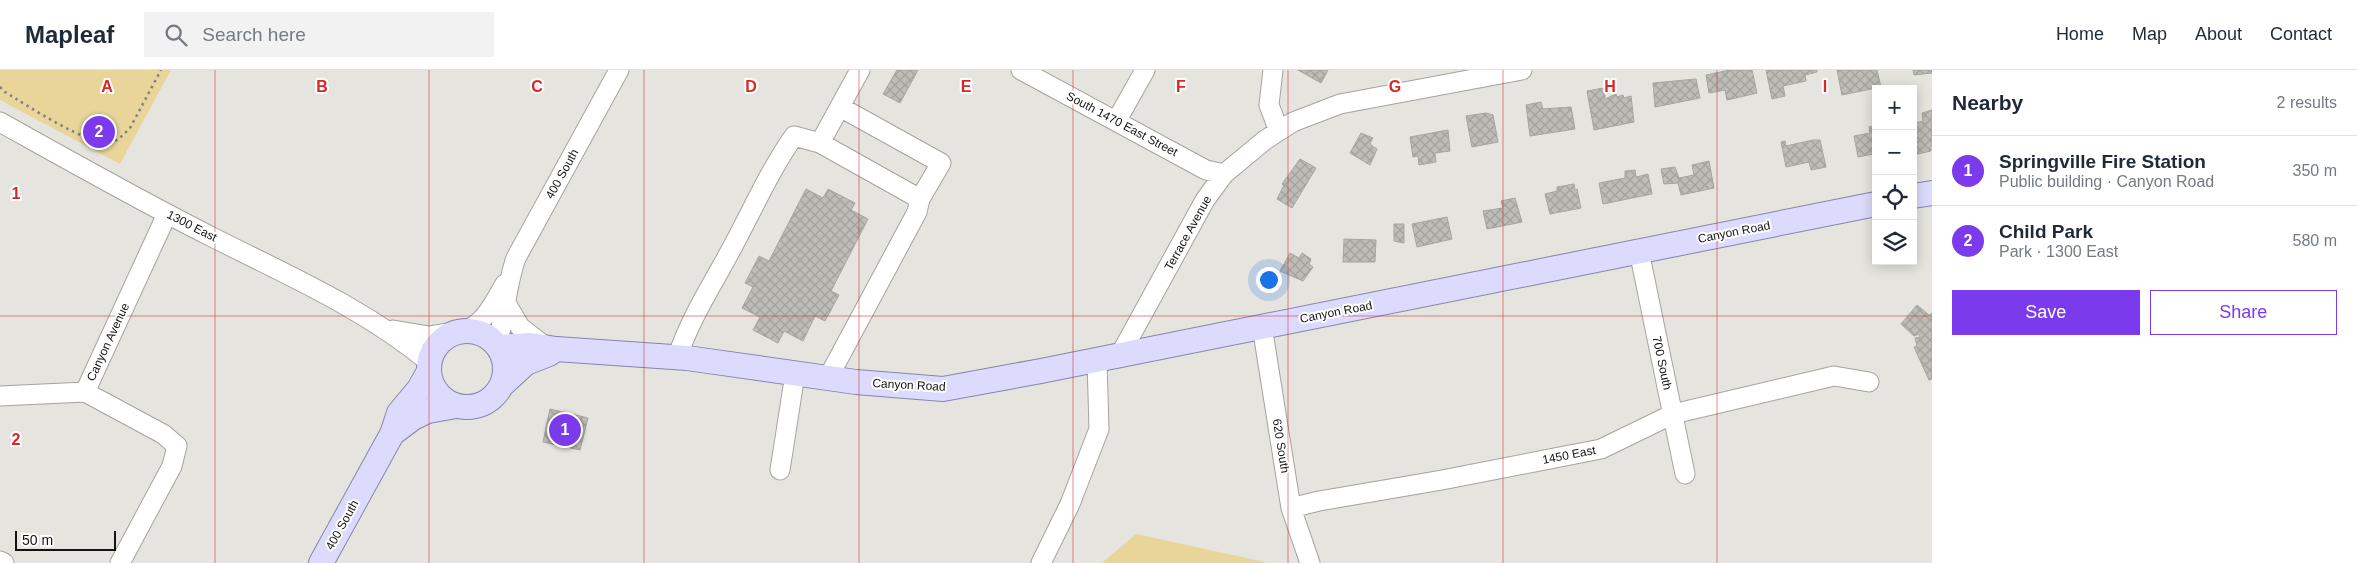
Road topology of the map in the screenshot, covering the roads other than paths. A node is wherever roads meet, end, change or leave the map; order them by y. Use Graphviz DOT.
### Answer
graph roads {
  1 [pos="619,70"];
  2 [pos="860,70"];
  3 [pos="1021,70"];
  4 [pos="1145,70"];
  5 [pos="1273,70"];
  6 [pos="1522,70"];
  7 [pos="1472,75"];
  8 [pos="840,107"];
  9 [pos="1117,120"];
  10 [pos="0,122"];
  11 [pos="1279,131"];
  12 [pos="820,143"];
  13 [pos="1224,174"];
  14 [pos="1932,193"];
  15 [pos="1917,195"];
  16 [pos="920,199"];
  17 [pos="1872,205"];
  18 [pos="168,214"];
  19 [pos="1639,251"];
  20 [pos="509,279"];
  21 [pos="506,303"];
  22 [pos="1262,326"];
  23 [pos="384,328"];
  24 [pos="462,331"];
  25 [pos="498,346"];
  26 [pos="551,348"];
  27 [pos="1120,355"];
  28 [pos="677,358"];
  29 [pos="1097,360"];
  30 [pos="429,368"];
  31 [pos="795,374"];
  32 [pos="828,378"];
  33 [pos="1869,382"];
  34 [pos="501,386"];
  35 [pos="85,392"];
  36 [pos="0,396"];
  37 [pos="456,406"];
  38 [pos="1673,414"];
  39 [pos="392,434"];
  40 [pos="780,470"];
  41 [pos="1685,474"];
  42 [pos="1291,508"];
  43 [pos="0,561"];
  44 [pos="4,563"];
  45 [pos="120,563"];
  46 [pos="321,563"];
  47 [pos="1041,563"];
  48 [pos="1310,563"];
  1 -- 20 [label="street, 400 South"];
  2 -- 8 [label="street"];
  3 -- 9 [label="street, South 1470 East Street"];
  4 -- 9 [label="street"];
  5 -- 11 [label="street"];
  6 -- 7 [label="street, Terrace Avenue"];
  7 -- 11 [label="street, Terrace Avenue"];
  8 -- 12 [label="street"];
  8 -- 16 [label="street"];
  9 -- 13 [label="street, South 1470 East Street"];
  10 -- 18 [label="street, 1300 East"];
  11 -- 13 [label="street, Terrace Avenue"];
  12 -- 16 [label="street"];
  12 -- 28 [label="street"];
  13 -- 27 [label="street, Terrace Avenue"];
  14 -- 15 [label="main road"];
  16 -- 32 [label="street"];
  17 -- 19 [label="main road, Canyon Road"];
  18 -- 23 [label="street, 1300 East"];
  18 -- 35 [label="street, Canyon Avenue"];
  19 -- 22 [label="main road, Canyon Road"];
  19 -- 38 [label="street, 700 South"];
  20 -- 21 [label="street, 400 South"];
  20 -- 24 [label="street, 400 South"];
  21 -- 25 [label="street, 400 South"];
  21 -- 26 [label="street"];
  22 -- 27 [label="main road, Canyon Road"];
  22 -- 42 [label="street, 620 South"];
  23 -- 24 [label="street, 1300 East"];
  23 -- 30 [label="street, 1300 East"];
  24 -- 25 [label="main road"];
  24 -- 30 [label="main road"];
  25 -- 26 [label="main road, Canyon Road"];
  25 -- 34 [label="main road"];
  26 -- 28 [label="main road, Canyon Road"];
  26 -- 34 [label="main road"];
  27 -- 29 [label="main road, Canyon Road"];
  28 -- 31 [label="main road, Canyon Road"];
  29 -- 32 [label="main road, Canyon Road"];
  29 -- 47 [label="street"];
  30 -- 37 [label="main road"];
  30 -- 39 [label="main road, 400 South"];
  31 -- 32 [label="main road, Canyon Road"];
  31 -- 40 [label="street"];
  33 -- 38 [label="street, 1450 East"];
  34 -- 37 [label="main road"];
  35 -- 36 [label="street, Canyon Avenue"];
  35 -- 45 [label="street"];
  37 -- 39 [label="main road, 400 South"];
  38 -- 41 [label="street, 700 South"];
  38 -- 42 [label="street, 1450 East"];
  39 -- 46 [label="main road, 400 South"];
  42 -- 48 [label="street, 620 South"];
  43 -- 44 [label="street"];
}
